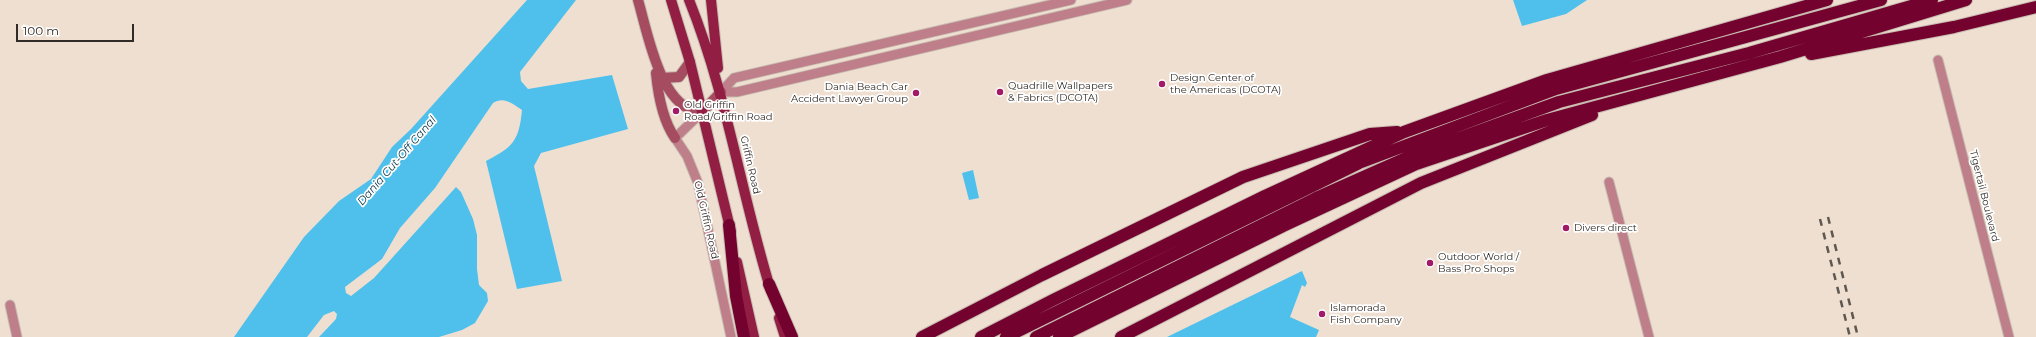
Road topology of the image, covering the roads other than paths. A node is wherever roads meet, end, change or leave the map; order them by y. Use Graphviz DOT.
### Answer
graph roads {
  1 [pos="638,0"];
  2 [pos="671,0"];
  3 [pos="689,0"];
  4 [pos="712,0"];
  5 [pos="1071,0"];
  6 [pos="1127,0"];
  7 [pos="1826,0"];
  8 [pos="1881,0"];
  9 [pos="1932,0"];
  10 [pos="1966,0"];
  11 [pos="2036,7"];
  12 [pos="1780,57"];
  13 [pos="1938,60"];
  14 [pos="655,61"];
  15 [pos="690,62"];
  16 [pos="662,78"];
  17 [pos="721,92"];
  18 [pos="1639,96"];
  19 [pos="703,111"];
  20 [pos="1404,132"];
  21 [pos="675,138"];
  22 [pos="1609,182"];
  23 [pos="729,225"];
  24 [pos="769,284"];
  25 [pos="10,305"];
  26 [pos="17,337"];
  27 [pos="731,337"];
  28 [pos="744,337"];
  29 [pos="754,337"];
  30 [pos="784,337"];
  31 [pos="792,337"];
  32 [pos="922,337"];
  33 [pos="981,337"];
  34 [pos="1006,337"];
  35 [pos="1036,337"];
  36 [pos="1059,337"];
  37 [pos="1121,337"];
  38 [pos="1649,337"];
  39 [pos="2009,337"];
  1 -- 14 [label="street"];
  2 -- 15 [label="main road"];
  3 -- 17 [label="main road, Griffin Road"];
  4 -- 17 [label="main road"];
  5 -- 17 [label="street"];
  6 -- 17 [label="street"];
  7 -- 20 [label="highway"];
  8 -- 34 [label="highway"];
  9 -- 35 [label="highway"];
  10 -- 12 [label="highway"];
  11 -- 12 [label="highway"];
  12 -- 18 [label="highway"];
  13 -- 39 [label="street, Tigertail Boulevard"];
  14 -- 16 [label="street"];
  14 -- 21 [label="street"];
  15 -- 16 [label="street"];
  15 -- 19 [label="main road"];
  16 -- 19 [label="street"];
  17 -- 19 [label="street"];
  17 -- 24 [label="main road, Griffin Road"];
  18 -- 36 [label="highway"];
  18 -- 37 [label="highway"];
  19 -- 21 [label="street"];
  19 -- 23 [label="main road"];
  20 -- 32 [label="highway"];
  20 -- 33 [label="highway"];
  21 -- 27 [label="street, Old Griffin Road"];
  22 -- 38 [label="street"];
  23 -- 28 [label="highway"];
  23 -- 29 [label="main road"];
  24 -- 30 [label="main road, Griffin Road"];
  24 -- 31 [label="highway"];
  25 -- 26 [label="street"];
}
